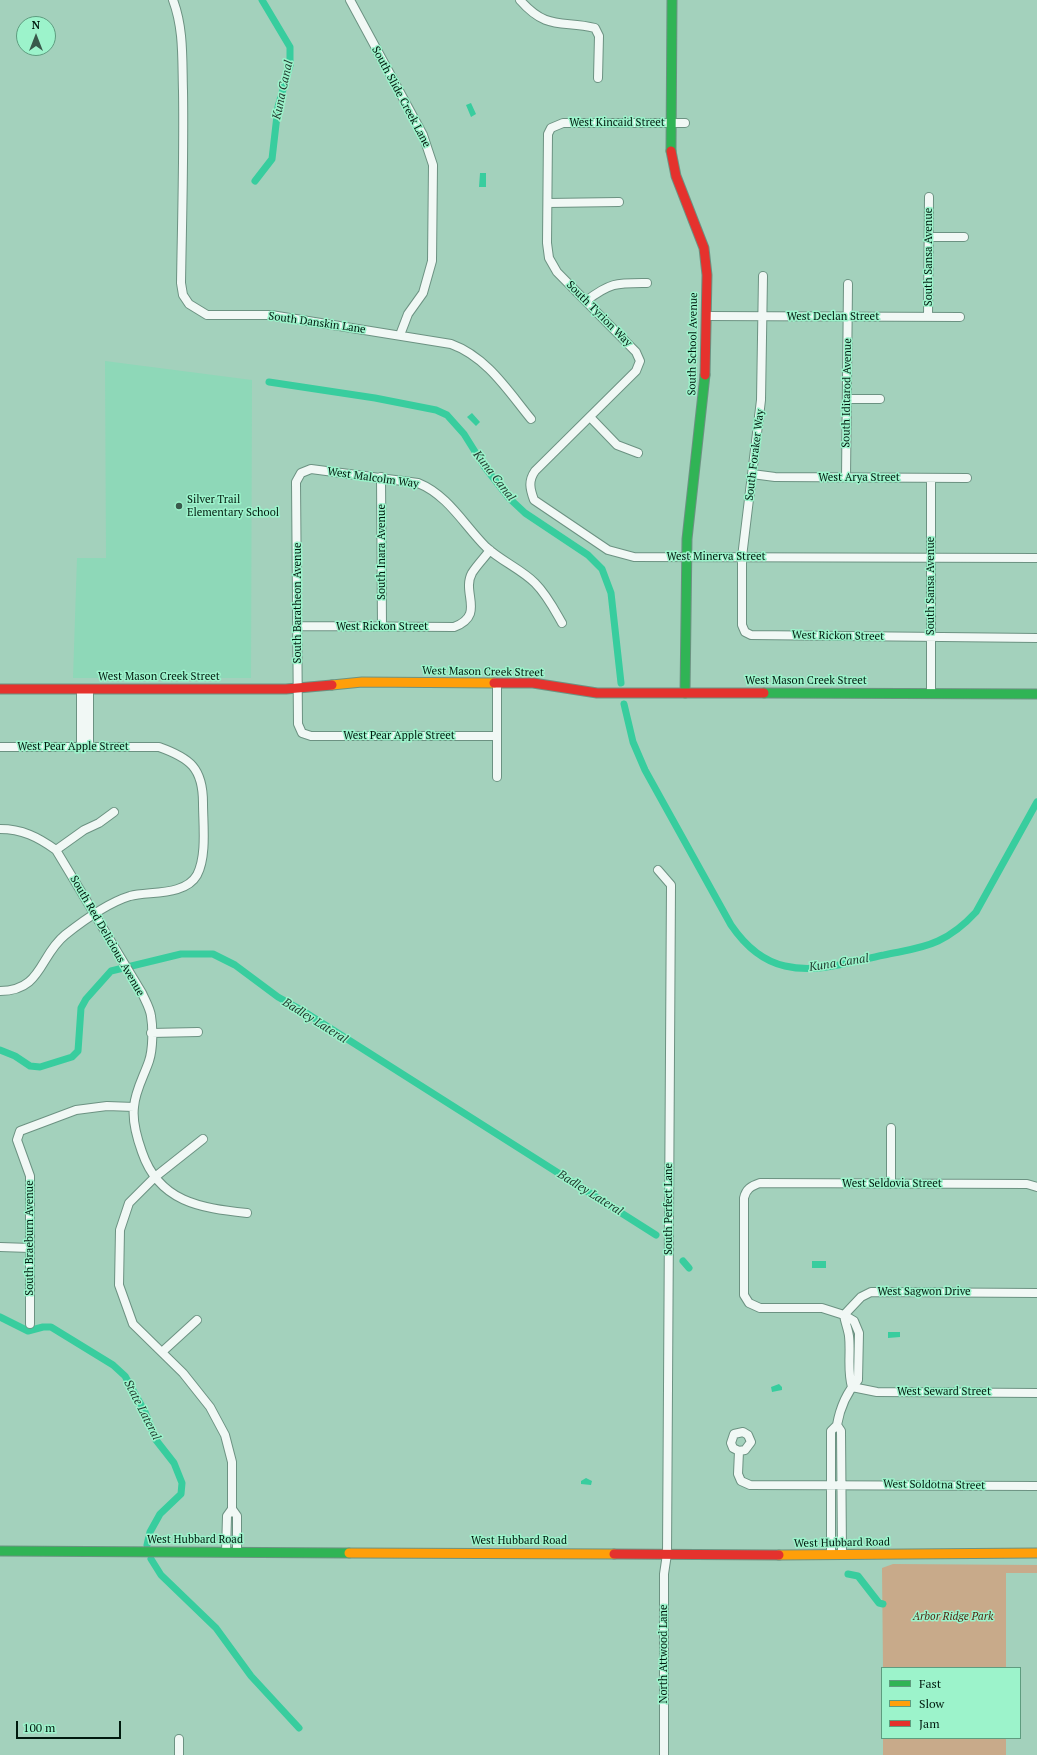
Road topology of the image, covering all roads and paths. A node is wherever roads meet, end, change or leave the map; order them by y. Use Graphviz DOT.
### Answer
graph roads {
  1 [pos="173,0"];
  2 [pos="350,0"];
  3 [pos="520,0"];
  4 [pos="672,0"];
  5 [pos="598,78"];
  6 [pos="671,123"];
  7 [pos="685,123"];
  8 [pos="551,128"];
  9 [pos="929,197"];
  10 [pos="618,202"];
  11 [pos="548,203"];
  12 [pos="929,237"];
  13 [pos="964,237"];
  14 [pos="763,276"];
  15 [pos="648,283"];
  16 [pos="848,284"];
  17 [pos="586,301"];
  18 [pos="706,316"];
  19 [pos="763,316"];
  20 [pos="848,317"];
  21 [pos="928,317"];
  22 [pos="960,317"];
  23 [pos="400,335"];
  24 [pos="847,399"];
  25 [pos="880,399"];
  26 [pos="590,416"];
  27 [pos="531,419"];
  28 [pos="638,454"];
  29 [pos="301,473"];
  30 [pos="752,474"];
  31 [pos="381,477"];
  32 [pos="846,478"];
  33 [pos="931,478"];
  34 [pos="967,478"];
  35 [pos="530,484"];
  36 [pos="490,550"];
  37 [pos="686,557"];
  38 [pos="742,557"];
  39 [pos="931,558"];
  40 [pos="1037,558"];
  41 [pos="562,624"];
  42 [pos="298,626"];
  43 [pos="382,626"];
  44 [pos="745,632"];
  45 [pos="931,637"];
  46 [pos="1037,638"];
  47 [pos="497,683"];
  48 [pos="298,688"];
  49 [pos="0,689"];
  50 [pos="85,690"];
  51 [pos="686,693"];
  52 [pos="931,694"];
  53 [pos="1037,694"];
  54 [pos="302,733"];
  55 [pos="497,736"];
  56 [pos="0,747"];
  57 [pos="85,747"];
  58 [pos="497,777"];
  59 [pos="114,812"];
  60 [pos="0,828"];
  61 [pos="56,850"];
  62 [pos="658,870"];
  63 [pos="94,914"];
  64 [pos="0,991"];
  65 [pos="198,1032"];
  66 [pos="151,1033"];
  67 [pos="134,1107"];
  68 [pos="892,1128"];
  69 [pos="203,1139"];
  70 [pos="155,1177"];
  71 [pos="891,1184"];
  72 [pos="1037,1186"];
  73 [pos="247,1213"];
  74 [pos="0,1247"];
  75 [pos="30,1248"];
  76 [pos="1037,1293"];
  77 [pos="844,1315"];
  78 [pos="197,1320"];
  79 [pos="30,1324"];
  80 [pos="162,1352"];
  81 [pos="852,1387"];
  82 [pos="1037,1392"];
  83 [pos="836,1425"];
  84 [pos="739,1451"];
  85 [pos="831,1484"];
  86 [pos="842,1484"];
  87 [pos="1037,1486"];
  88 [pos="232,1510"];
  89 [pos="0,1551"];
  90 [pos="226,1552"];
  91 [pos="237,1552"];
  92 [pos="1037,1553"];
  93 [pos="667,1554"];
  94 [pos="842,1554"];
  95 [pos="831,1555"];
  96 [pos="179,1739"];
  97 [pos="179,1755"];
  98 [pos="664,1755"];
  1 -- 23 [label="street, South Danskin Lane"];
  2 -- 23 [label="street, South Slide Creek Lane"];
  3 -- 5 [label="street"];
  4 -- 6 [label="street, South School Avenue"];
  6 -- 7 [label="street, West Kincaid Street"];
  6 -- 8 [label="street, West Kincaid Street"];
  6 -- 18 [label="street, South School Avenue"];
  8 -- 11 [label="street, South Tyrion Way"];
  9 -- 12 [label="street, South Sansa Avenue"];
  10 -- 11 [label="street"];
  11 -- 17 [label="street, South Tyrion Way"];
  12 -- 13 [label="street"];
  12 -- 21 [label="street, South Sansa Avenue"];
  14 -- 19 [label="street, South Foraker Way"];
  15 -- 17 [label="street"];
  16 -- 20 [label="street, South Iditarod Avenue"];
  17 -- 26 [label="street, South Tyrion Way"];
  18 -- 19 [label="street, West Declan Street"];
  18 -- 37 [label="street, South School Avenue"];
  19 -- 20 [label="street, West Declan Street"];
  19 -- 30 [label="street, South Foraker Way"];
  20 -- 21 [label="street, West Declan Street"];
  20 -- 24 [label="street, South Iditarod Avenue"];
  21 -- 22 [label="street, West Declan Street"];
  23 -- 27 [label="street, South Danskin Lane"];
  24 -- 25 [label="street"];
  24 -- 32 [label="street, South Iditarod Avenue"];
  26 -- 28 [label="street"];
  26 -- 35 [label="street, South Tyrion Way"];
  29 -- 31 [label="street, West Malcolm Way"];
  29 -- 42 [label="street, South Baratheon Avenue"];
  30 -- 32 [label="street, West Arya Street"];
  30 -- 38 [label="street, South Foraker Way"];
  31 -- 36 [label="street, West Malcolm Way"];
  31 -- 43 [label="street, South Inara Avenue"];
  32 -- 33 [label="street, West Arya Street"];
  33 -- 34 [label="street, West Arya Street"];
  33 -- 39 [label="street, South Sansa Avenue"];
  35 -- 37 [label="street, West Minerva Street"];
  36 -- 41 [label="street, West Malcolm Way"];
  36 -- 43 [label="street, West Rickon Street"];
  37 -- 38 [label="street, West Minerva Street"];
  37 -- 51 [label="street, South School Avenue"];
  38 -- 39 [label="street, West Minerva Street"];
  38 -- 44 [label="street, South Foraker Way"];
  39 -- 40 [label="street, West Minerva Street"];
  39 -- 45 [label="street, South Sansa Avenue"];
  42 -- 43 [label="street, West Rickon Street"];
  42 -- 48 [label="street, South Baratheon Avenue"];
  44 -- 45 [label="street, West Rickon Street"];
  45 -- 46 [label="street, West Rickon Street"];
  45 -- 52 [label="street, South Sansa Avenue"];
  47 -- 48 [label="street, West Mason Creek Street"];
  47 -- 51 [label="street, West Mason Creek Street"];
  47 -- 55 [label="street"];
  48 -- 50 [label="street, West Mason Creek Street"];
  48 -- 54 [label="street, South Baratheon Avenue"];
  49 -- 50 [label="street, West Mason Creek Street"];
  50 -- 57 [label="street"];
  51 -- 52 [label="street, West Mason Creek Street"];
  52 -- 53 [label="street, West Mason Creek Street"];
  54 -- 55 [label="street, West Pear Apple Street"];
  55 -- 58 [label="street"];
  56 -- 57 [label="street, West Pear Apple Street"];
  57 -- 63 [label="street, West Pear Apple Street"];
  59 -- 61 [label="street"];
  60 -- 61 [label="street, South Red Delicious Avenue"];
  61 -- 63 [label="street, South Red Delicious Avenue"];
  62 -- 93 [label="street, South Perfect Lane"];
  63 -- 64 [label="street"];
  63 -- 66 [label="street, South Red Delicious Avenue"];
  65 -- 66 [label="street"];
  66 -- 67 [label="street, South Red Delicious Avenue"];
  67 -- 70 [label="street, South Red Delicious Avenue"];
  67 -- 75 [label="street, South Braeburn Avenue"];
  68 -- 71 [label="street"];
  69 -- 70 [label="street"];
  70 -- 73 [label="street, South Red Delicious Avenue"];
  70 -- 80 [label="street"];
  71 -- 72 [label="street, West Seldovia Street"];
  71 -- 77 [label="street, West Seldovia Street"];
  74 -- 75 [label="street"];
  75 -- 79 [label="street, South Braeburn Avenue"];
  76 -- 77 [label="street, West Sagwon Drive"];
  77 -- 81 [label="street"];
  78 -- 80 [label="street"];
  80 -- 88 [label="street"];
  81 -- 82 [label="street, West Seward Street"];
  81 -- 83 [label="street"];
  83 -- 85 [label="street"];
  83 -- 86 [label="street"];
  84 -- 85 [label="street, West Soldotna Street"];
  85 -- 86 [label="street, West Soldotna Street"];
  85 -- 95 [label="street"];
  86 -- 87 [label="street, West Soldotna Street"];
  86 -- 94 [label="street"];
  88 -- 90 [label="street"];
  88 -- 91 [label="street"];
  89 -- 90 [label="street, West Hubbard Road"];
  90 -- 91 [label="street, West Hubbard Road"];
  91 -- 93 [label="street, West Hubbard Road"];
  92 -- 94 [label="street, West Hubbard Road"];
  93 -- 95 [label="street, West Hubbard Road"];
  93 -- 98 [label="street, North Attwood Lane"];
  94 -- 95 [label="street, West Hubbard Road"];
  96 -- 97 [label="street"];
}
